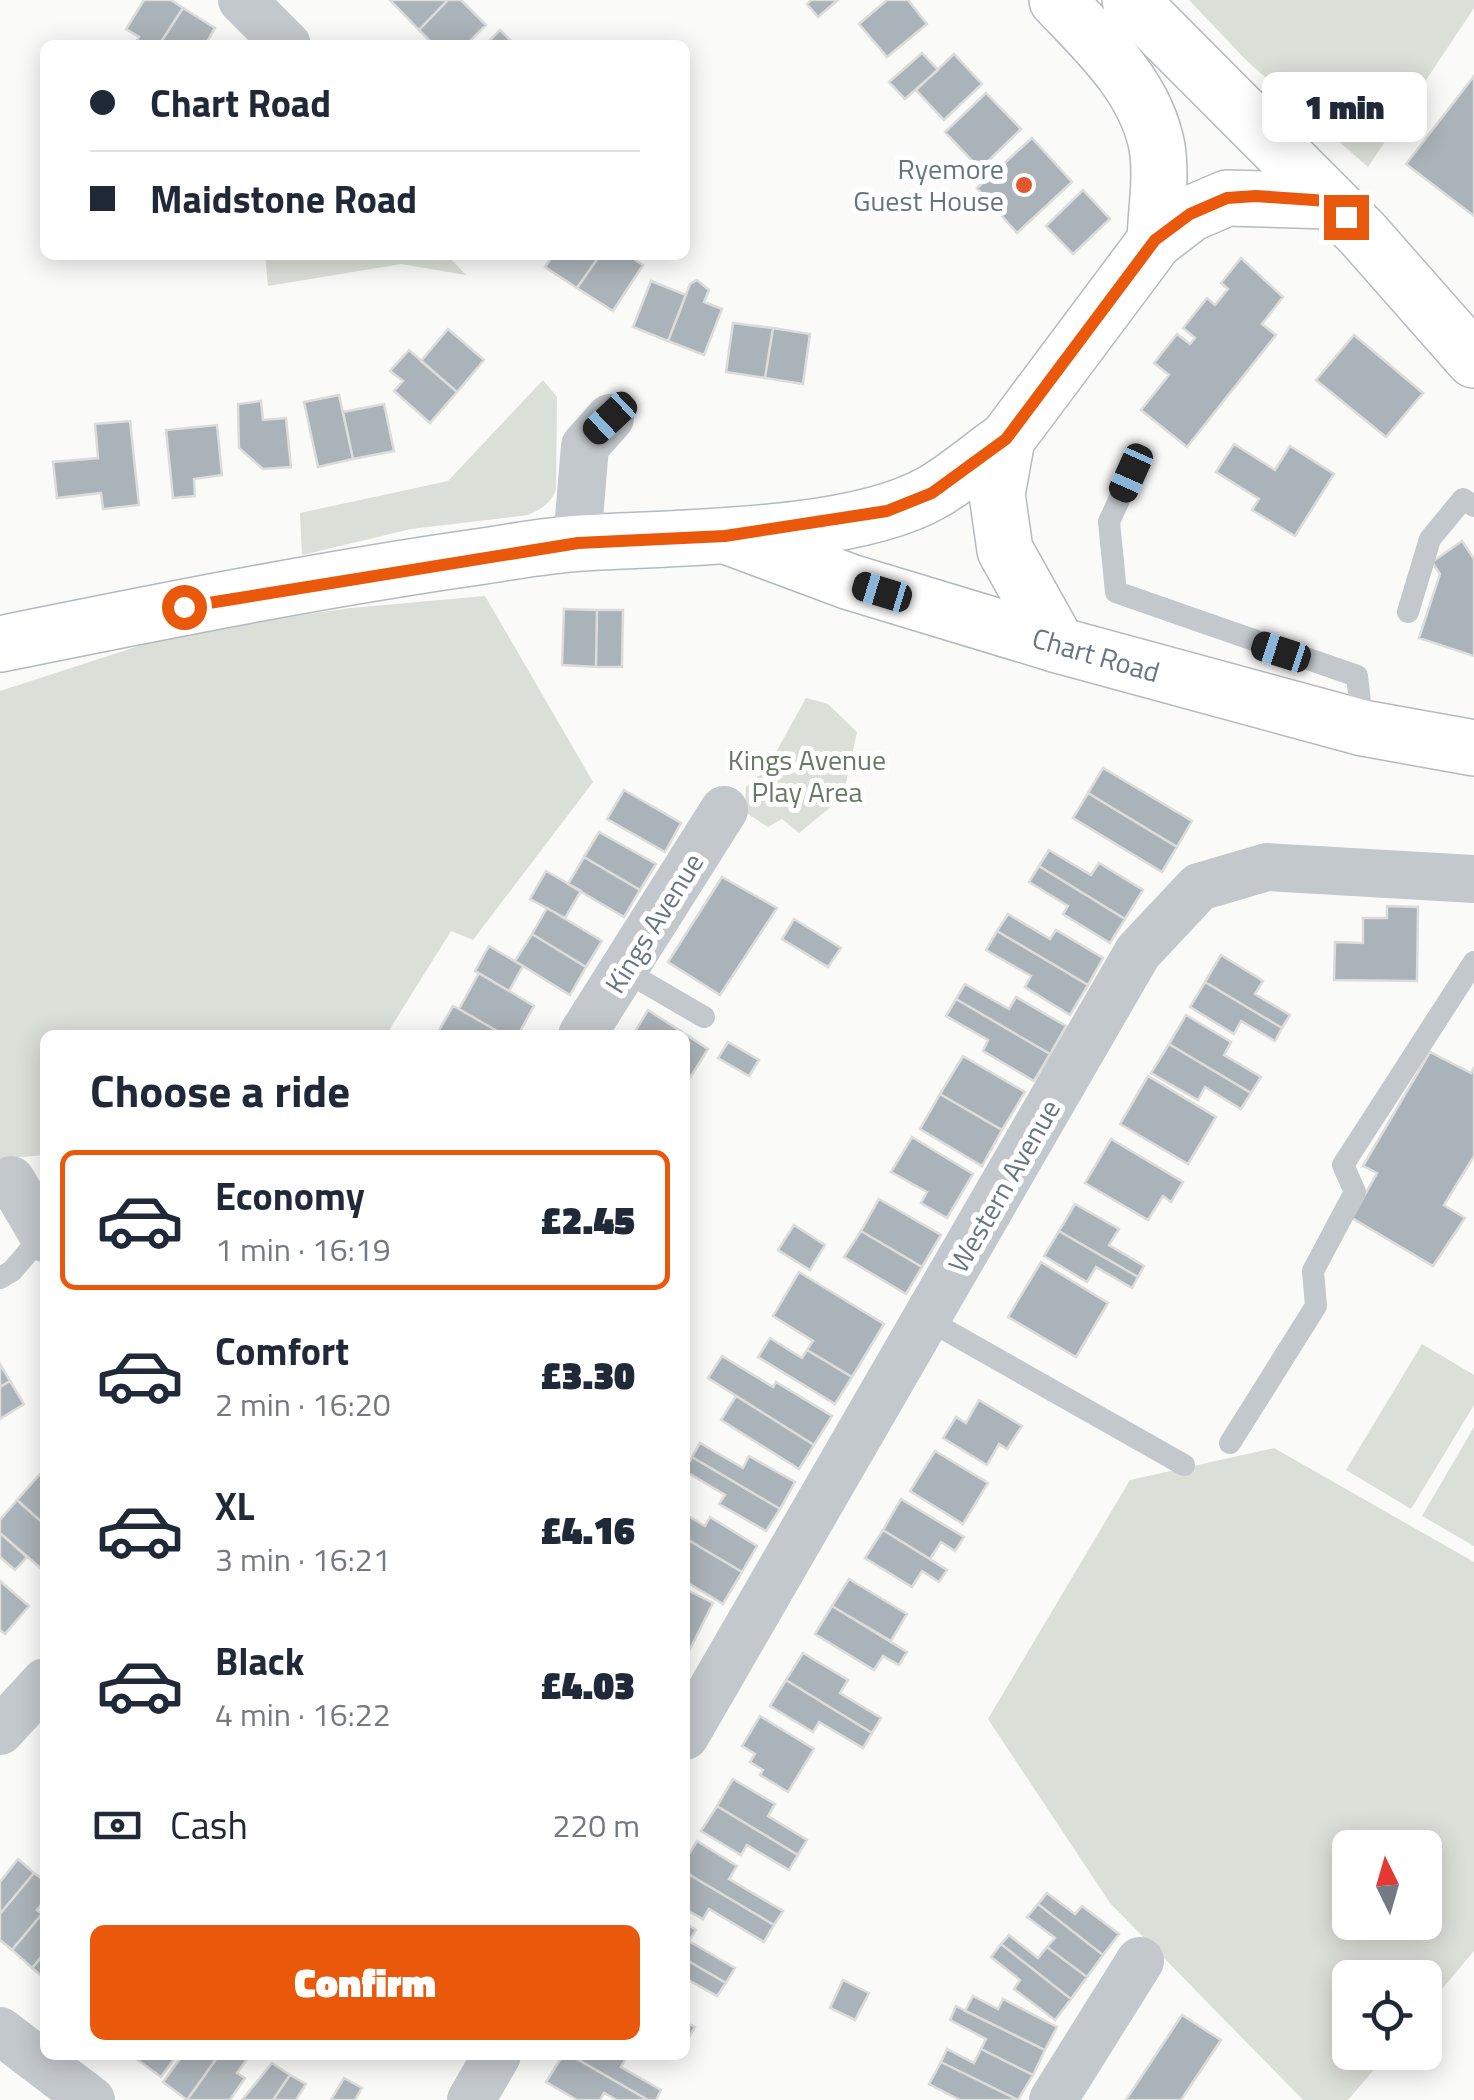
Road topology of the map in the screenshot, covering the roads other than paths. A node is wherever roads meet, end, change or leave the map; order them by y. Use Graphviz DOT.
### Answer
graph roads {
  1 [pos="242,0"];
  2 [pos="1057,0"];
  3 [pos="1130,0"];
  4 [pos="283,40"];
  5 [pos="1328,201"];
  6 [pos="1155,240"];
  7 [pos="1471,355"];
  8 [pos="610,418"];
  9 [pos="1006,439"];
  10 [pos="1131,473"];
  11 [pos="1474,506"];
  12 [pos="725,536"];
  13 [pos="578,543"];
  14 [pos="1408,612"];
  15 [pos="0,644"];
  16 [pos="1058,645"];
  17 [pos="1362,728"];
  18 [pos="1474,748"];
  19 [pos="724,810"];
  20 [pos="1474,879"];
  21 [pos="1474,962"];
  22 [pos="625,971"];
  23 [pos="704,1018"];
  24 [pos="585,1030"];
  25 [pos="11,1180"];
  26 [pos="40,1232"];
  27 [pos="40,1240"];
  28 [pos="0,1278"];
  29 [pos="928,1320"];
  30 [pos="1230,1444"];
  31 [pos="1184,1465"];
  32 [pos="40,1687"];
  33 [pos="690,1727"];
  34 [pos="0,1731"];
  35 [pos="1140,1961"];
  36 [pos="0,2031"];
  37 [pos="495,2060"];
  38 [pos="91,2100"];
  39 [pos="471,2100"];
  40 [pos="1053,2100"];
  1 -- 4 [label="street"];
  2 -- 6 [label="main road"];
  3 -- 5 [label="main road"];
  5 -- 6 [label="main road"];
  5 -- 7 [label="main road"];
  6 -- 9 [label="main road"];
  8 -- 13 [label="street"];
  9 -- 12 [label="main road, Chart Road"];
  9 -- 16 [label="main road"];
  10 -- 17 [label="lane"];
  11 -- 14 [label="lane"];
  12 -- 13 [label="main road, Chart Road"];
  12 -- 16 [label="main road, Chart Road"];
  13 -- 15 [label="main road, Chart Road"];
  16 -- 17 [label="main road, Chart Road"];
  17 -- 18 [label="main road, Chart Road"];
  19 -- 22 [label="street, Kings Avenue"];
  20 -- 29 [label="street, Western Avenue"];
  21 -- 30 [label="lane"];
  22 -- 23 [label="lane"];
  22 -- 24 [label="street, Kings Avenue"];
  25 -- 26 [label="street"];
  27 -- 28 [label="lane"];
  29 -- 31 [label="lane"];
  29 -- 33 [label="street, Western Avenue"];
  32 -- 34 [label="street"];
  35 -- 40 [label="street"];
  36 -- 38 [label="street"];
  37 -- 39 [label="street"];
}
